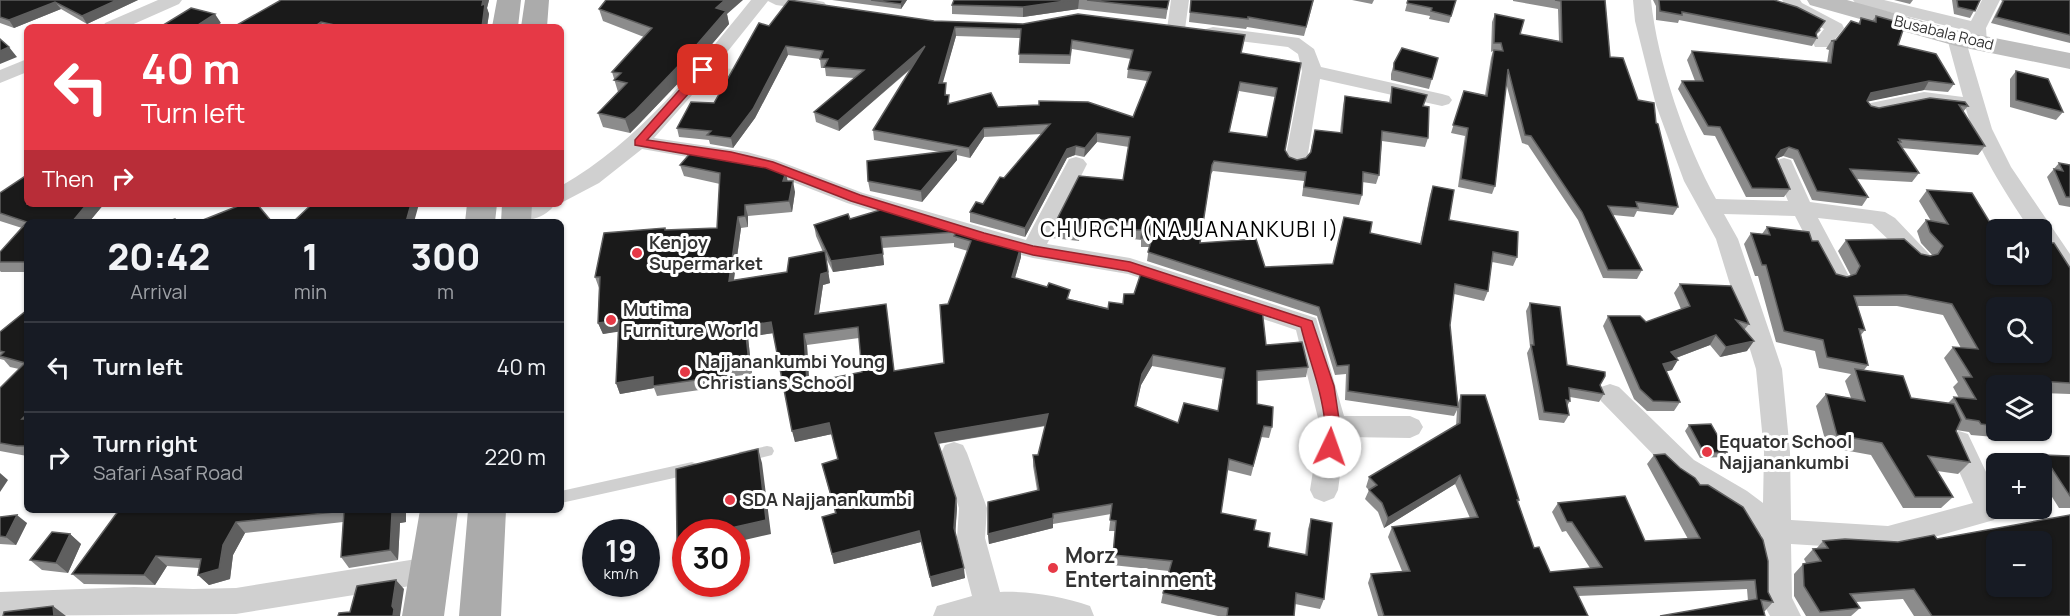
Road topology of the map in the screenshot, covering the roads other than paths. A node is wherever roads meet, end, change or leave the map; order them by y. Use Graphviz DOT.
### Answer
graph roads {
  1 [pos="173,0"];
  2 [pos="509,0"];
  3 [pos="537,0"];
  4 [pos="760,0"];
  5 [pos="776,0"];
  6 [pos="1180,0"];
  7 [pos="1642,0"];
  8 [pos="1791,0"];
  9 [pos="1819,0"];
  10 [pos="1862,0"];
  11 [pos="1991,0"];
  12 [pos="831,8"];
  13 [pos="119,24"];
  14 [pos="506,24"];
  15 [pos="534,24"];
  16 [pos="1155,26"];
  17 [pos="1176,29"];
  18 [pos="1971,37"];
  19 [pos="1822,43"];
  20 [pos="2070,61"];
  21 [pos="24,66"];
  22 [pos="1312,71"];
  23 [pos="0,77"];
  24 [pos="1442,100"];
  25 [pos="1975,104"];
  26 [pos="1873,108"];
  27 [pos="639,142"];
  28 [pos="1296,160"];
  29 [pos="1076,164"];
  30 [pos="1784,165"];
  31 [pos="564,194"];
  32 [pos="1709,206"];
  33 [pos="536,207"];
  34 [pos="1802,208"];
  35 [pos="516,215"];
  36 [pos="1033,250"];
  37 [pos="1921,257"];
  38 [pos="2070,272"];
  39 [pos="1838,278"];
  40 [pos="1610,394"];
  41 [pos="1333,426"];
  42 [pos="1410,427"];
  43 [pos="1959,442"];
  44 [pos="767,451"];
  45 [pos="954,453"];
  46 [pos="733,459"];
  47 [pos="710,464"];
  48 [pos="1324,490"];
  49 [pos="564,496"];
  50 [pos="438,513"];
  51 [pos="492,513"];
  52 [pos="1777,531"];
  53 [pos="429,570"];
  54 [pos="989,605"];
  55 [pos="0,606"];
  56 [pos="423,616"];
  57 [pos="480,616"];
  58 [pos="948,616"];
  59 [pos="1079,616"];
  60 [pos="1786,616"];
  1 -- 13 [label="street"];
  2 -- 14 [label="main road"];
  3 -- 15 [label="main road"];
  4 -- 27 [label="street"];
  5 -- 12 [label="street"];
  6 -- 17 [label="street"];
  7 -- 32 [label="street"];
  8 -- 19 [label="street"];
  9 -- 18 [label="street, Busabala Road"];
  10 -- 18 [label="street"];
  11 -- 18 [label="street"];
  16 -- 17 [label="street"];
  17 -- 22 [label="street"];
  18 -- 20 [label="street, Busabala Road"];
  18 -- 25 [label="street"];
  21 -- 23 [label="street"];
  22 -- 24 [label="street"];
  22 -- 28 [label="street"];
  25 -- 26 [label="street"];
  25 -- 38 [label="street"];
  27 -- 31 [label="street"];
  27 -- 36 [label="street"];
  29 -- 36 [label="street"];
  30 -- 34 [label="street"];
  32 -- 34 [label="street"];
  32 -- 52 [label="street"];
  33 -- 35 [label="street"];
  34 -- 37 [label="street"];
  34 -- 39 [label="street"];
  36 -- 41 [label="street"];
  40 -- 52 [label="street"];
  41 -- 42 [label="street"];
  41 -- 48 [label="street"];
  43 -- 52 [label="street"];
  44 -- 46 [label="lane"];
  45 -- 54 [label="street"];
  47 -- 49 [label="lane"];
  50 -- 53 [label="main road"];
  51 -- 57 [label="main road"];
  52 -- 60 [label="street"];
  53 -- 55 [label="street"];
  53 -- 56 [label="main road"];
  54 -- 58 [label="street"];
  54 -- 59 [label="street"];
}
